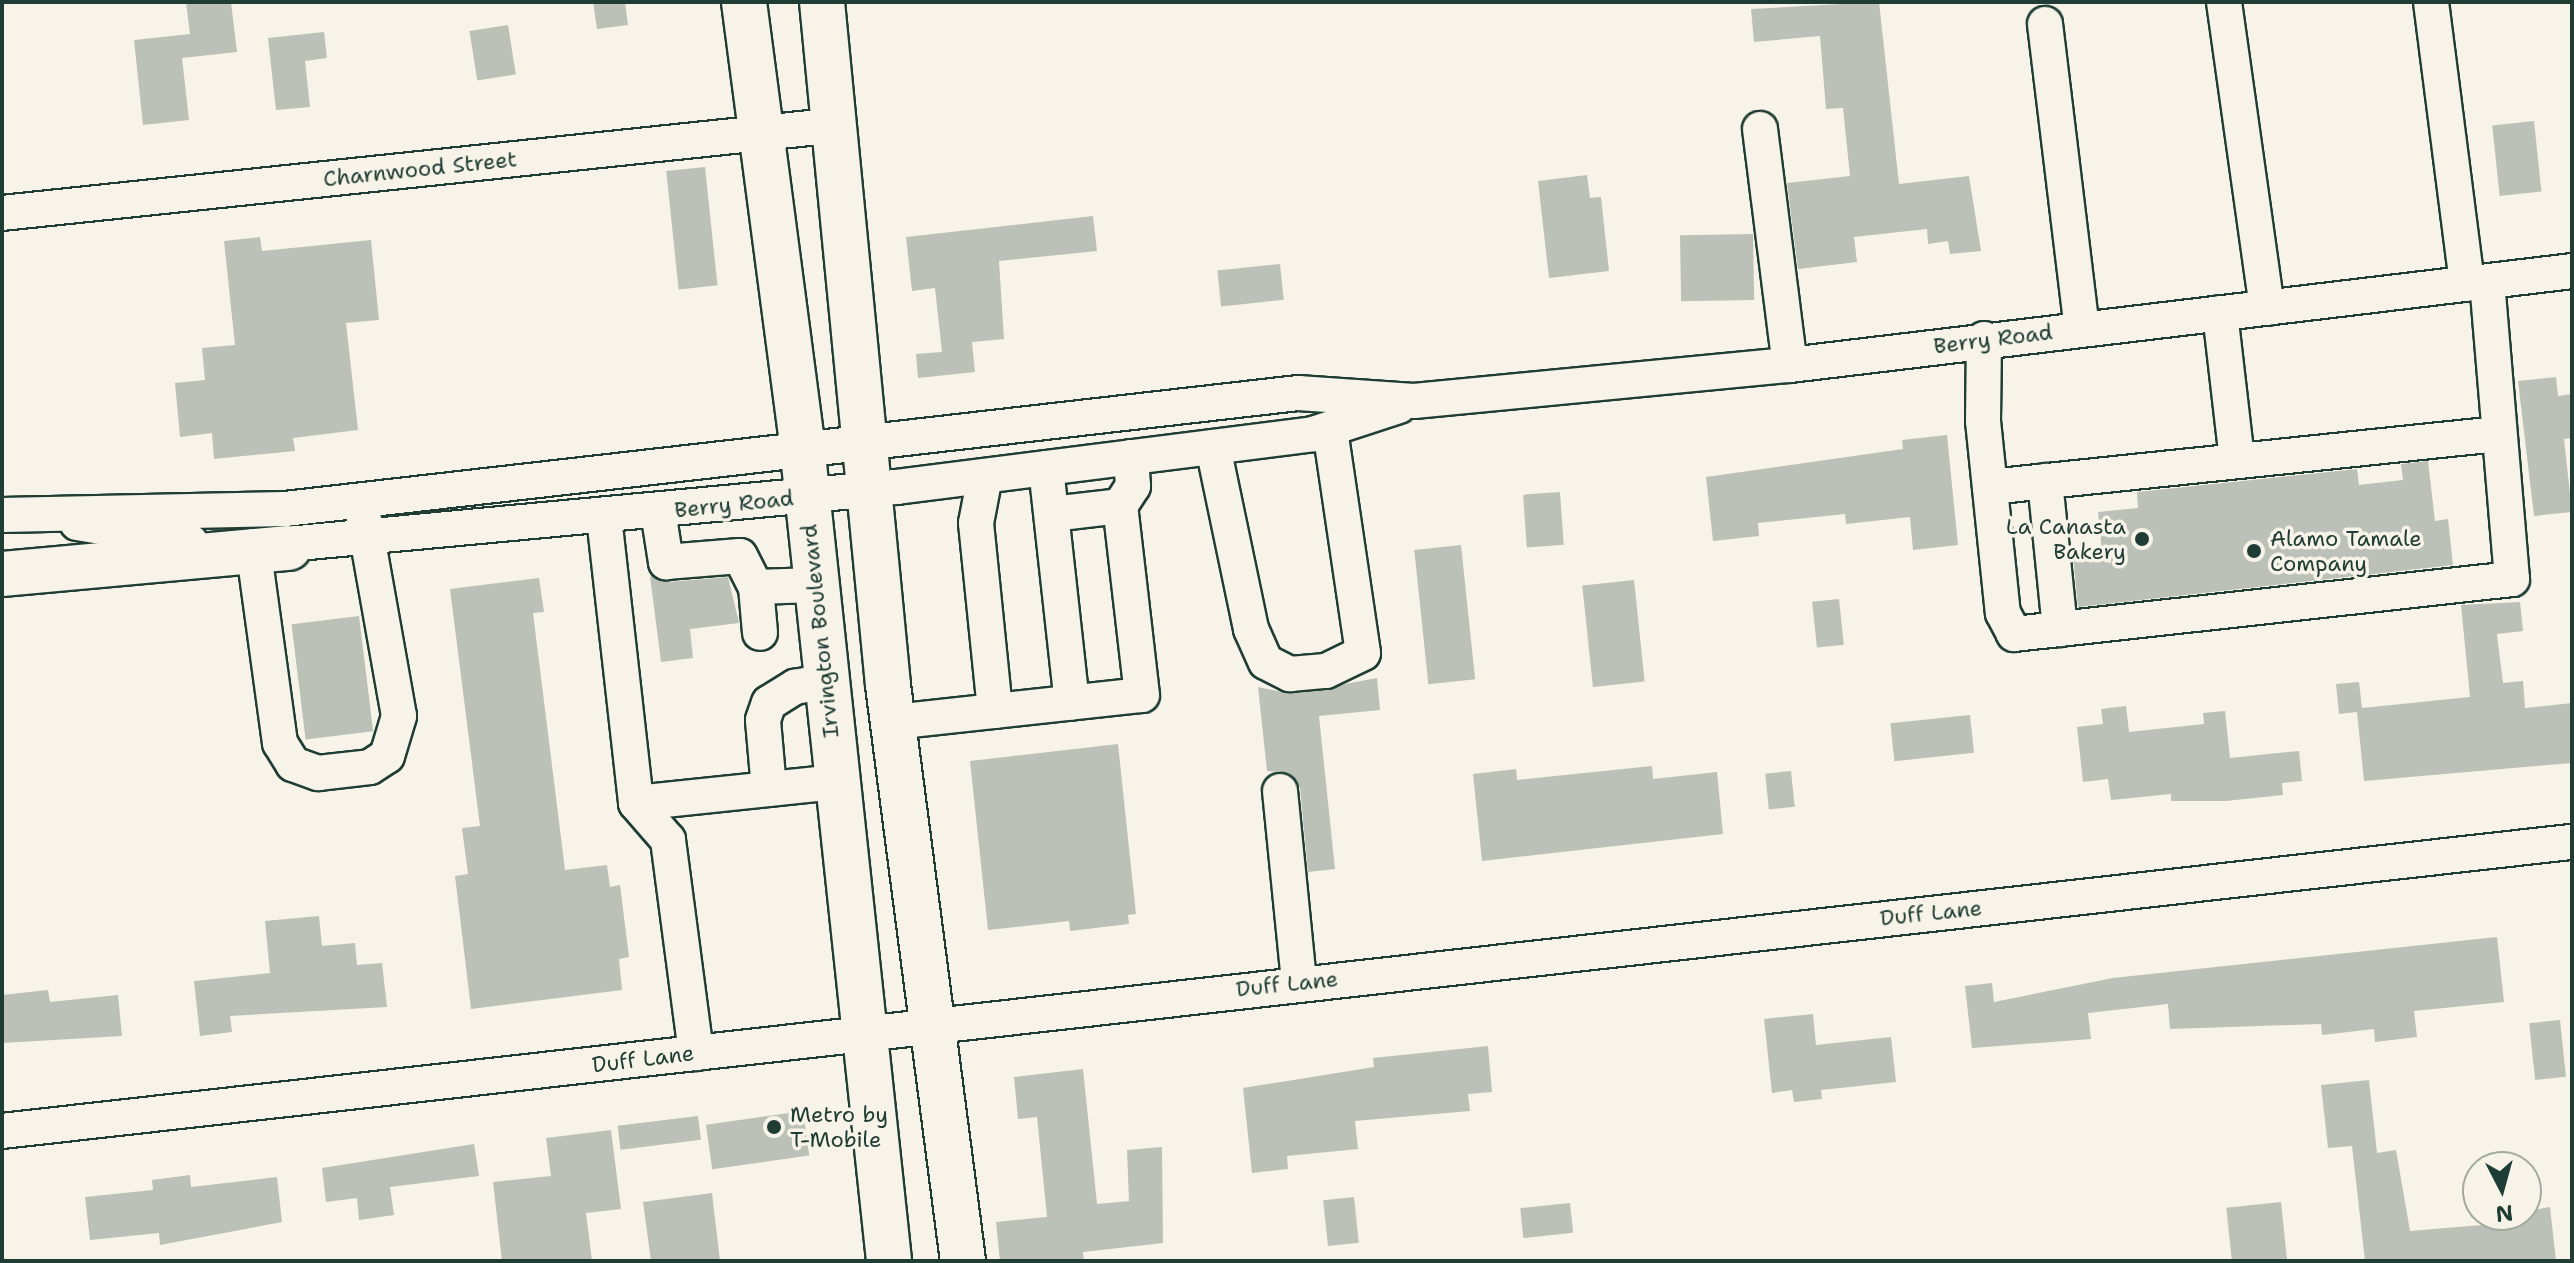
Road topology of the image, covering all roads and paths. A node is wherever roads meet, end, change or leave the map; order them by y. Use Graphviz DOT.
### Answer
graph roads {
  1 [pos="744,2"];
  2 [pos="822,2"];
  3 [pos="2224,2"];
  4 [pos="2431,2"];
  5 [pos="2045,24"];
  6 [pos="838,125"];
  7 [pos="1760,129"];
  8 [pos="761,135"];
  9 [pos="2,213"];
  10 [pos="2572,271"];
  11 [pos="2477,283"];
  12 [pos="2267,308"];
  13 [pos="2220,313"];
  14 [pos="2082,329"];
  15 [pos="1984,339"];
  16 [pos="1790,365"];
  17 [pos="1414,401"];
  18 [pos="1330,429"];
  19 [pos="2498,434"];
  20 [pos="866,438"];
  21 [pos="802,445"];
  22 [pos="1213,447"];
  23 [pos="1131,457"];
  24 [pos="2237,461"];
  25 [pos="1046,468"];
  26 [pos="985,476"];
  27 [pos="2045,481"];
  28 [pos="1990,487"];
  29 [pos="871,490"];
  30 [pos="807,497"];
  31 [pos="356,501"];
  32 [pos="1120,506"];
  33 [pos="658,511"];
  34 [pos="1052,514"];
  35 [pos="2,515"];
  36 [pos="49,516"];
  37 [pos="604,517"];
  38 [pos="373,539"];
  39 [pos="265,548"];
  40 [pos="2,574"];
  41 [pos="815,585"];
  42 [pos="756,587"];
  43 [pos="2060,629"];
  44 [pos="760,633"];
  45 [pos="825,681"];
  46 [pos="1072,703"];
  47 [pos="995,711"];
  48 [pos="893,722"];
  49 [pos="835,782"];
  50 [pos="769,789"];
  51 [pos="1280,791"];
  52 [pos="636,803"];
  53 [pos="2572,842"];
  54 [pos="1299,982"];
  55 [pos="931,1024"];
  56 [pos="862,1032"];
  57 [pos="696,1053"];
  58 [pos="2,1131"];
  59 [pos="889,1261"];
  60 [pos="963,1261"];
  1 -- 8 [label="main road, Irvington Boulevard"];
  2 -- 6 [label="main road"];
  3 -- 12 [label="street"];
  4 -- 11 [label="street"];
  5 -- 14 [label="street"];
  6 -- 8 [label="street, Charnwood Street"];
  6 -- 20 [label="main road"];
  7 -- 16 [label="street"];
  8 -- 9 [label="street, Charnwood Street"];
  8 -- 21 [label="main road, Irvington Boulevard"];
  10 -- 11 [label="street, Berry Road"];
  11 -- 12 [label="street, Berry Road"];
  11 -- 19 [label="street"];
  12 -- 13 [label="street, Berry Road"];
  13 -- 14 [label="street, Berry Road"];
  13 -- 24 [label="street"];
  14 -- 15 [label="street, Berry Road"];
  15 -- 16 [label="street, Berry Road"];
  15 -- 28 [label="street"];
  16 -- 17 [label="street, Berry Road"];
  17 -- 18 [label="street, Berry Road"];
  17 -- 20 [label="street, Berry Road"];
  18 -- 22 [label="street, Berry Road"];
  18 -- 22 [label="street"];
  19 -- 24 [label="street"];
  19 -- 43 [label="street"];
  20 -- 21 [label="street, Berry Road"];
  20 -- 29 [label="main road"];
  21 -- 30 [label="main road, Irvington Boulevard"];
  21 -- 31 [label="street, Berry Road"];
  22 -- 23 [label="street, Berry Road"];
  23 -- 25 [label="street, Berry Road"];
  23 -- 32 [label="street"];
  24 -- 27 [label="street"];
  25 -- 26 [label="street, Berry Road"];
  25 -- 34 [label="street"];
  26 -- 29 [label="street, Berry Road"];
  26 -- 47 [label="street"];
  27 -- 28 [label="street"];
  27 -- 43 [label="street"];
  28 -- 43 [label="street"];
  29 -- 30 [label="street, Berry Road"];
  29 -- 48 [label="main road"];
  30 -- 33 [label="street, Berry Road"];
  30 -- 41 [label="main road, Irvington Boulevard"];
  31 -- 36 [label="street, Berry Road"];
  31 -- 38 [label="street"];
  32 -- 34 [label="street"];
  32 -- 46 [label="street"];
  33 -- 37 [label="street, Berry Road"];
  33 -- 42 [label="street"];
  34 -- 46 [label="street"];
  35 -- 36 [label="street, Berry Road"];
  36 -- 39 [label="street, Berry Road"];
  37 -- 38 [label="street, Berry Road"];
  37 -- 52 [label="street"];
  38 -- 39 [label="street, Berry Road"];
  38 -- 39 [label="street"];
  39 -- 40 [label="main road"];
  41 -- 42 [label="street"];
  41 -- 45 [label="main road, Irvington Boulevard"];
  42 -- 44 [label="street"];
  45 -- 49 [label="main road, Irvington Boulevard"];
  45 -- 50 [label="street"];
  46 -- 47 [label="street"];
  47 -- 48 [label="street"];
  48 -- 55 [label="main road"];
  49 -- 50 [label="street"];
  49 -- 56 [label="main road, Irvington Boulevard"];
  50 -- 52 [label="street"];
  51 -- 54 [label="street"];
  52 -- 57 [label="street"];
  53 -- 54 [label="street, Duff Lane"];
  54 -- 55 [label="street, Duff Lane"];
  55 -- 56 [label="street, Duff Lane"];
  55 -- 60 [label="main road"];
  56 -- 57 [label="street, Duff Lane"];
  56 -- 59 [label="main road, Irvington Boulevard"];
  57 -- 58 [label="street, Duff Lane"];
}
